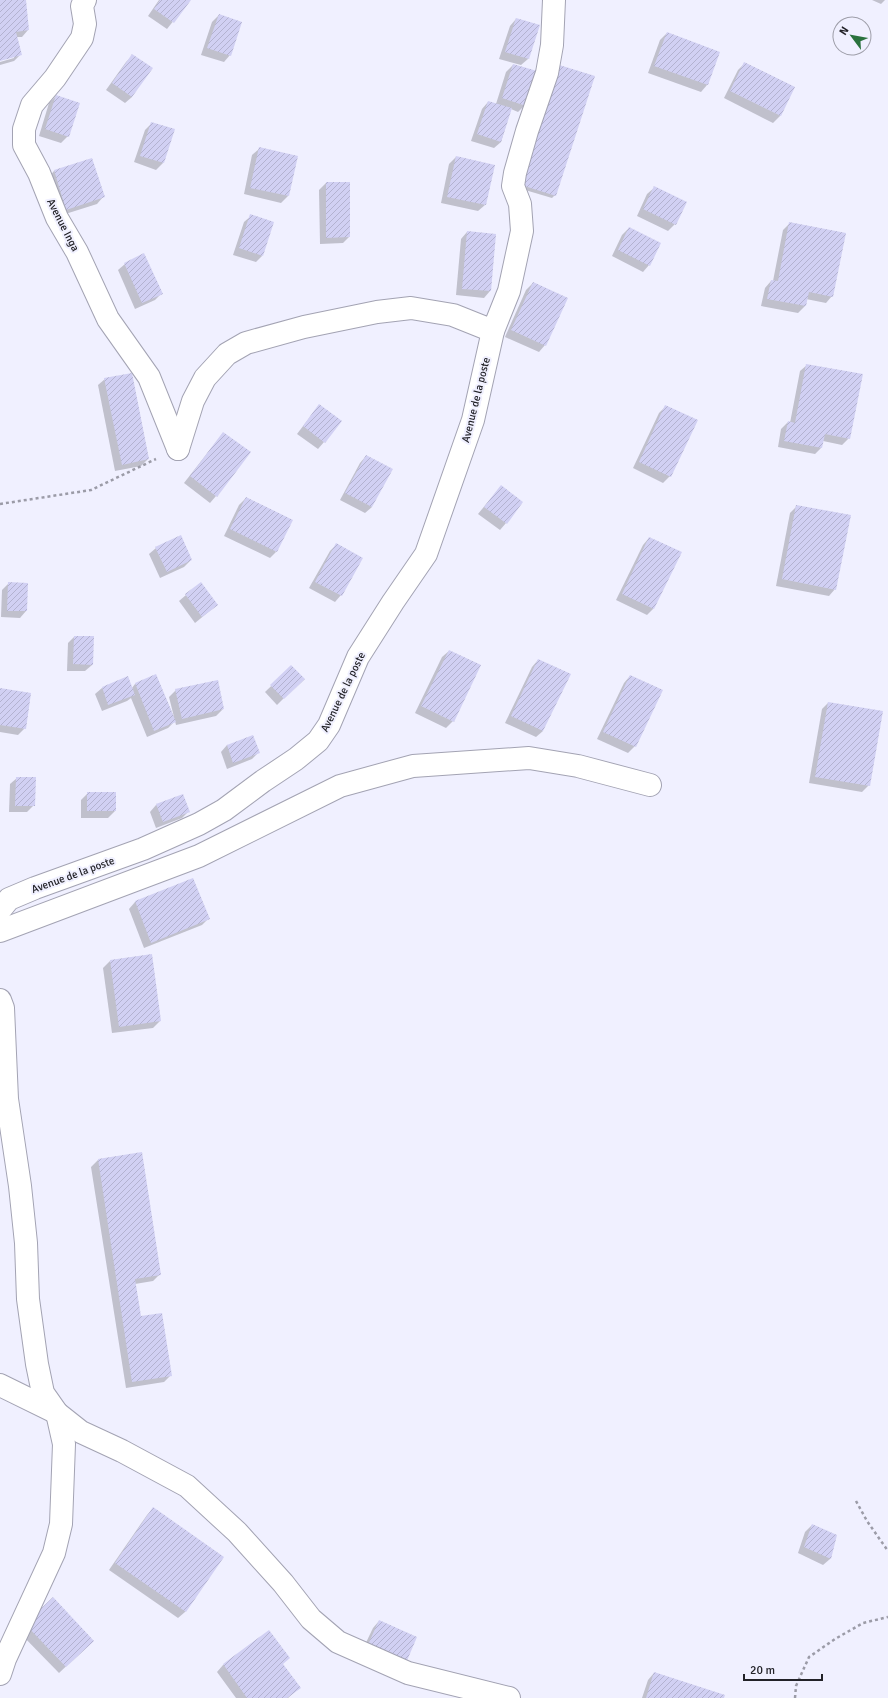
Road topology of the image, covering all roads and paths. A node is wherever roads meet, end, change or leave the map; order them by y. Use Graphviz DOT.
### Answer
graph roads {
  1 [pos="85,0"];
  2 [pos="554,0"];
  3 [pos="493,331"];
  4 [pos="178,449"];
  5 [pos="0,504"];
  6 [pos="650,784"];
  7 [pos="0,910"];
  8 [pos="0,931"];
  9 [pos="0,1000"];
  10 [pos="0,1385"];
  11 [pos="57,1413"];
  12 [pos="856,1501"];
  13 [pos="888,1550"];
  14 [pos="888,1617"];
  15 [pos="0,1674"];
  16 [pos="509,1698"];
  17 [pos="795,1698"];
  1 -- 4 [label="street, Avenue Inga"];
  2 -- 3 [label="street, Avenue de la poste"];
  3 -- 4 [label="street"];
  3 -- 7 [label="street, Avenue de la poste"];
  4 -- 5 [label="path"];
  6 -- 8 [label="street"];
  9 -- 11 [label="street"];
  10 -- 11 [label="street"];
  11 -- 15 [label="street"];
  11 -- 16 [label="street"];
  12 -- 13 [label="path"];
  14 -- 17 [label="path"];
}
